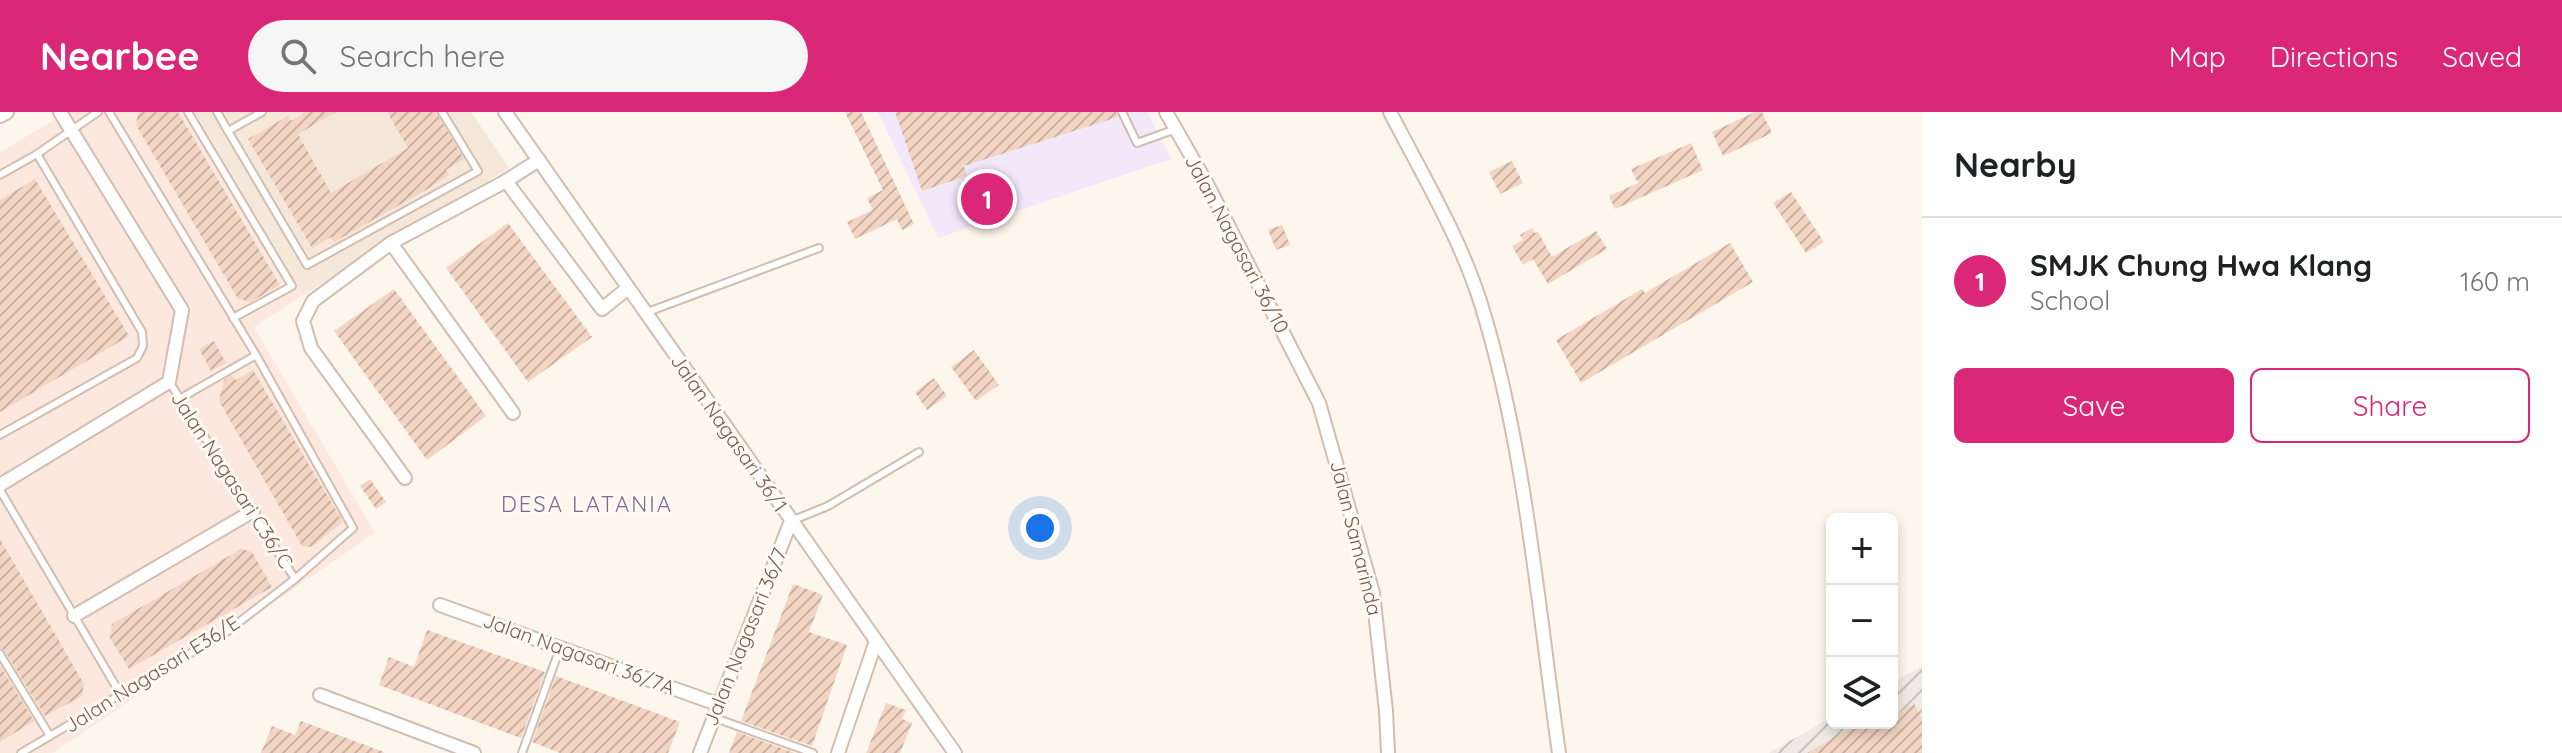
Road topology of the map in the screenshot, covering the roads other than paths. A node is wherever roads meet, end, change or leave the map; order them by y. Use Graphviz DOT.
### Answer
graph roads {
  1 [pos="6,112"];
  2 [pos="60,112"];
  3 [pos="98,112"];
  4 [pos="109,112"];
  5 [pos="188,112"];
  6 [pos="217,112"];
  7 [pos="262,112"];
  8 [pos="442,112"];
  9 [pos="505,112"];
  10 [pos="1122,112"];
  11 [pos="1166,112"];
  12 [pos="1390,112"];
  13 [pos="0,115"];
  14 [pos="70,129"];
  15 [pos="1176,129"];
  16 [pos="228,131"];
  17 [pos="37,154"];
  18 [pos="539,160"];
  19 [pos="0,175"];
  20 [pos="506,181"];
  21 [pos="391,243"];
  22 [pos="819,248"];
  23 [pos="628,288"];
  24 [pos="645,313"];
  25 [pos="233,318"];
  26 [pos="256,355"];
  27 [pos="1305,376"];
  28 [pos="169,382"];
  29 [pos="181,398"];
  30 [pos="513,413"];
  31 [pos="0,435"];
  32 [pos="919,452"];
  33 [pos="405,478"];
  34 [pos="0,488"];
  35 [pos="253,511"];
  36 [pos="791,521"];
  37 [pos="295,579"];
  38 [pos="440,605"];
  39 [pos="74,616"];
  40 [pos="876,641"];
  41 [pos="560,648"];
  42 [pos="0,654"];
  43 [pos="121,695"];
  44 [pos="320,695"];
  45 [pos="717,704"];
  46 [pos="712,718"];
  47 [pos="50,736"];
  48 [pos="21,753"];
  49 [pos="474,753"];
  50 [pos="522,753"];
  51 [pos="700,753"];
  52 [pos="813,753"];
  53 [pos="838,753"];
  54 [pos="955,753"];
  55 [pos="1388,753"];
  56 [pos="1559,753"];
  1 -- 13 [label="street"];
  2 -- 14 [label="street"];
  3 -- 14 [label="lane"];
  4 -- 25 [label="lane"];
  5 -- 25 [label="lane"];
  6 -- 16 [label="lane"];
  7 -- 16 [label="lane"];
  8 -- 16 [label="lane"];
  9 -- 18 [label="street, Jalan Nagasari 36/1"];
  10 -- 15 [label="lane"];
  11 -- 15 [label="street, Jalan Nagasari 36/10"];
  12 -- 56 [label="street"];
  14 -- 17 [label="lane"];
  14 -- 28 [label="street"];
  15 -- 27 [label="street, Jalan Nagasari 36/10"];
  17 -- 19 [label="lane"];
  17 -- 31 [label="lane"];
  18 -- 20 [label="street"];
  18 -- 23 [label="street, Jalan Nagasari 36/1"];
  20 -- 21 [label="street"];
  20 -- 23 [label="street"];
  21 -- 30 [label="street"];
  21 -- 33 [label="street"];
  22 -- 24 [label="lane"];
  23 -- 24 [label="street, Jalan Nagasari 36/1"];
  24 -- 36 [label="street, Jalan Nagasari 36/1"];
  25 -- 26 [label="lane"];
  26 -- 29 [label="lane"];
  26 -- 37 [label="lane, Jalan Nagasari E36/E"];
  27 -- 55 [label="street, Jalan Samarinda"];
  28 -- 29 [label="lane, Jalan Nagasari C36/C"];
  28 -- 34 [label="street"];
  29 -- 35 [label="lane, Jalan Nagasari C36/C"];
  32 -- 36 [label="lane"];
  34 -- 39 [label="lane"];
  35 -- 37 [label="lane, Jalan Nagasari C36/C"];
  35 -- 39 [label="street"];
  36 -- 40 [label="street, Jalan Nagasari 36/1"];
  36 -- 45 [label="street, Jalan Nagasari 36/7"];
  37 -- 43 [label="lane, Jalan Nagasari E36/E"];
  38 -- 41 [label="street, Jalan Nagasari 36/7A"];
  39 -- 43 [label="lane"];
  40 -- 53 [label="street"];
  40 -- 54 [label="street, Jalan Nagasari 36/1"];
  41 -- 45 [label="street, Jalan Nagasari 36/7A"];
  41 -- 50 [label="lane"];
  42 -- 47 [label="lane"];
  43 -- 47 [label="lane, Jalan Nagasari E36/E"];
  44 -- 49 [label="street"];
  45 -- 46 [label="street, Jalan Nagasari 36/7"];
  46 -- 51 [label="street, Jalan Nagasari 36/7"];
  46 -- 52 [label="lane"];
  47 -- 48 [label="lane, Jalan Nagasari E36/E"];
}
